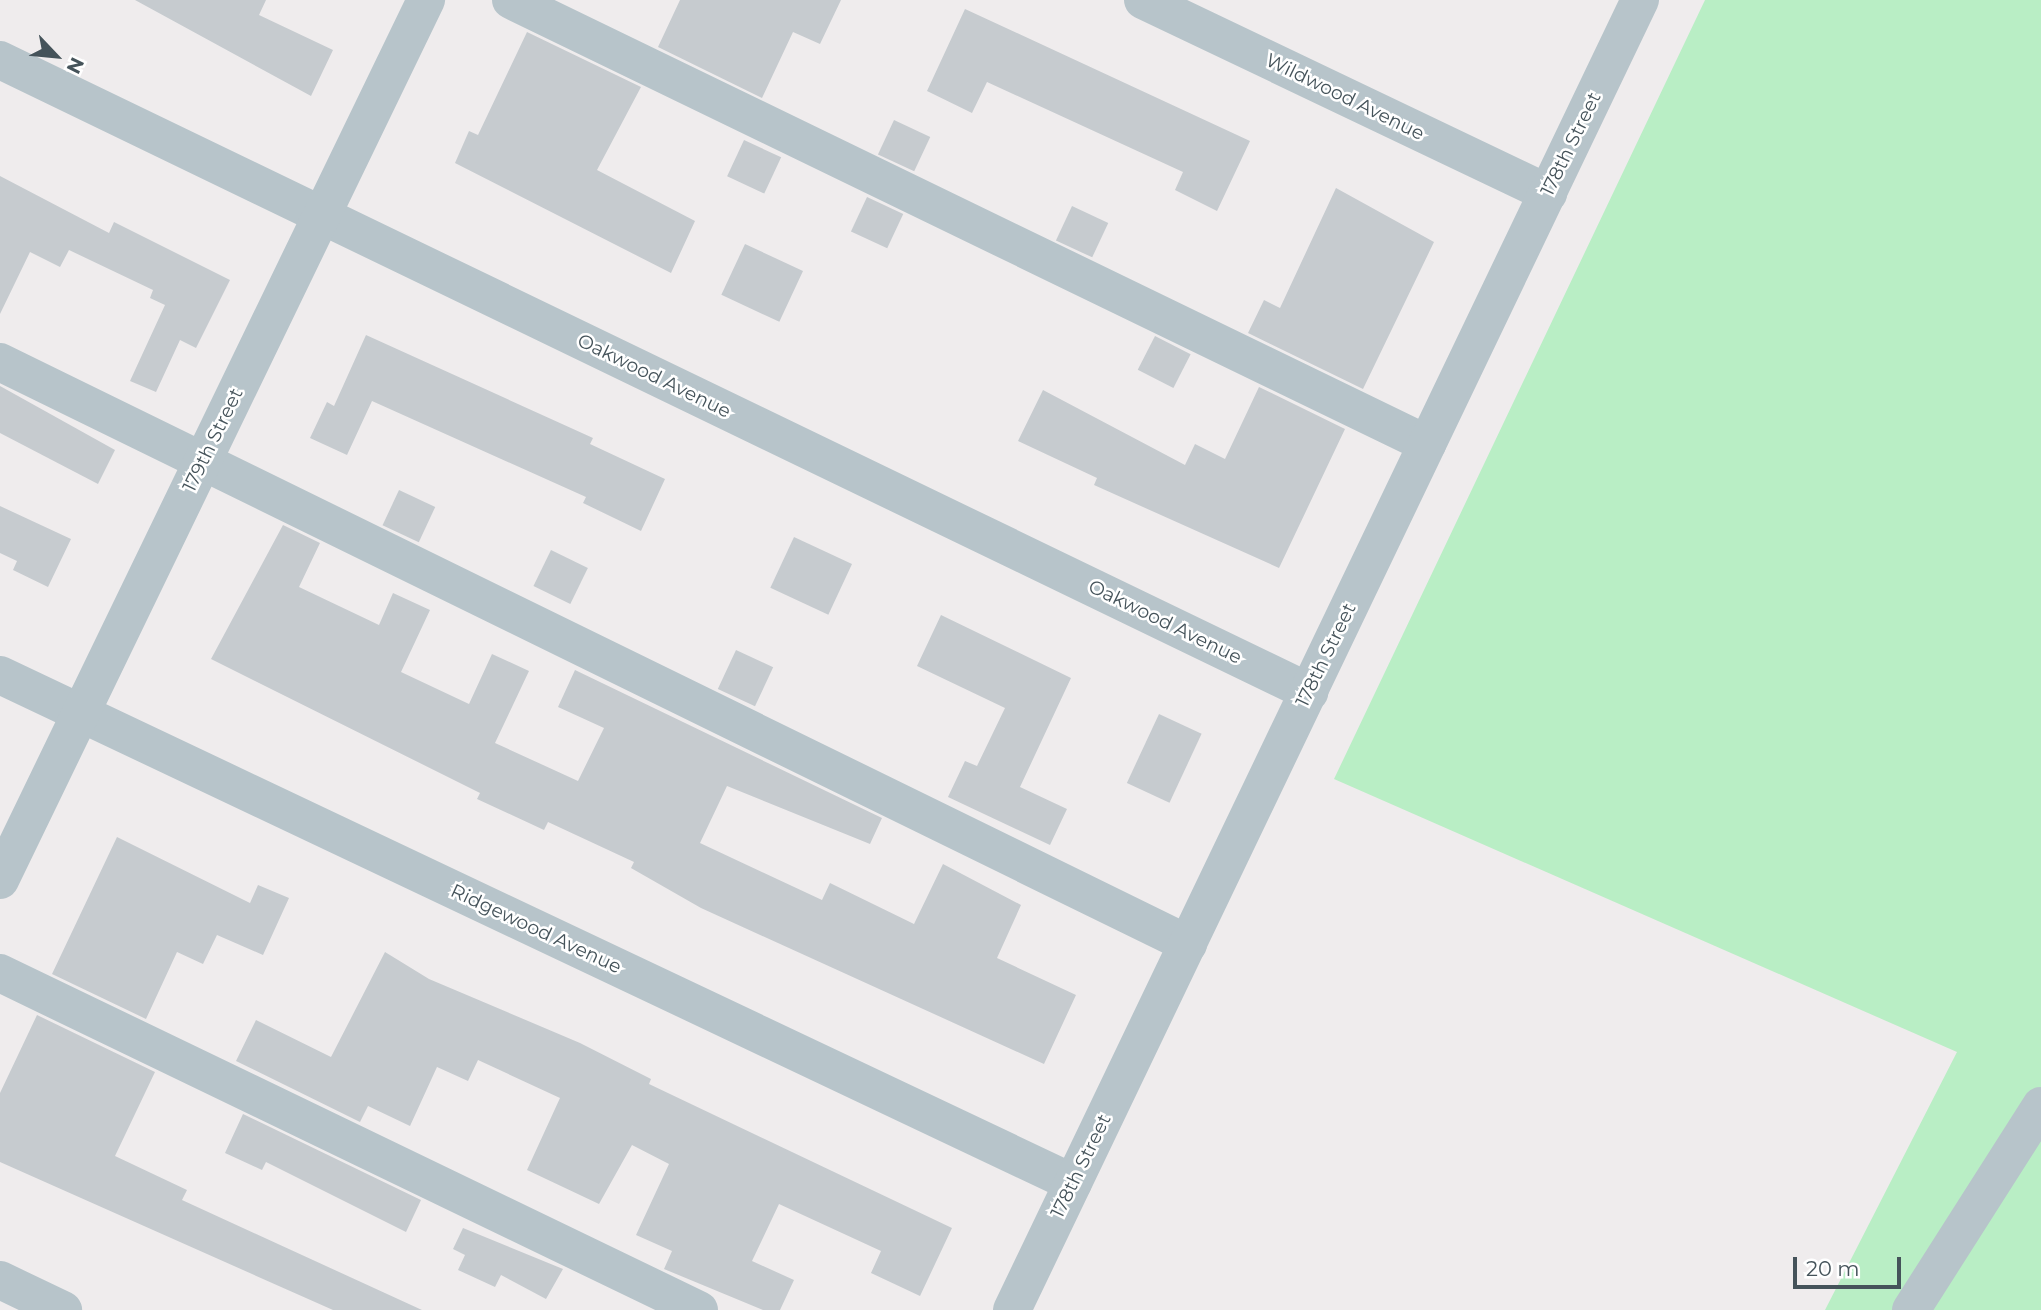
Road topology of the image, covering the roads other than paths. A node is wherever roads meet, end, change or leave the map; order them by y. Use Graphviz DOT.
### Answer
graph roads {
  1 [pos="426,0"];
  2 [pos="511,0"];
  3 [pos="1143,0"];
  4 [pos="1640,0"];
  5 [pos="0,60"];
  6 [pos="1548,193"];
  7 [pos="321,215"];
  8 [pos="0,362"];
  9 [pos="1427,444"];
  10 [pos="203,461"];
  11 [pos="0,675"];
  12 [pos="1309,692"];
  13 [pos="80,714"];
  14 [pos="0,880"];
  15 [pos="1188,944"];
  16 [pos="0,973"];
  17 [pos="2041,1106"];
  18 [pos="1073,1183"];
  19 [pos="0,1280"];
  20 [pos="63,1310"];
  21 [pos="699,1310"];
  22 [pos="1012,1310"];
  23 [pos="1911,1310"];
  1 -- 7 [label="street, 179th Street"];
  2 -- 9 [label="street"];
  3 -- 6 [label="street, Wildwood Avenue"];
  4 -- 6 [label="street, 178th Street"];
  5 -- 7 [label="street, Oakwood Avenue"];
  6 -- 9 [label="street, 178th Street"];
  7 -- 10 [label="street, 179th Street"];
  7 -- 12 [label="street, Oakwood Avenue"];
  8 -- 10 [label="street"];
  9 -- 12 [label="street, 178th Street"];
  10 -- 13 [label="street, 179th Street"];
  10 -- 15 [label="street"];
  11 -- 13 [label="street, Ridgewood Avenue"];
  12 -- 15 [label="street, 178th Street"];
  13 -- 14 [label="street, 179th Street"];
  13 -- 18 [label="street, Ridgewood Avenue"];
  15 -- 18 [label="street, 178th Street"];
  16 -- 21 [label="street"];
  17 -- 23 [label="street"];
  18 -- 22 [label="street, 178th Street"];
  19 -- 20 [label="street"];
}
